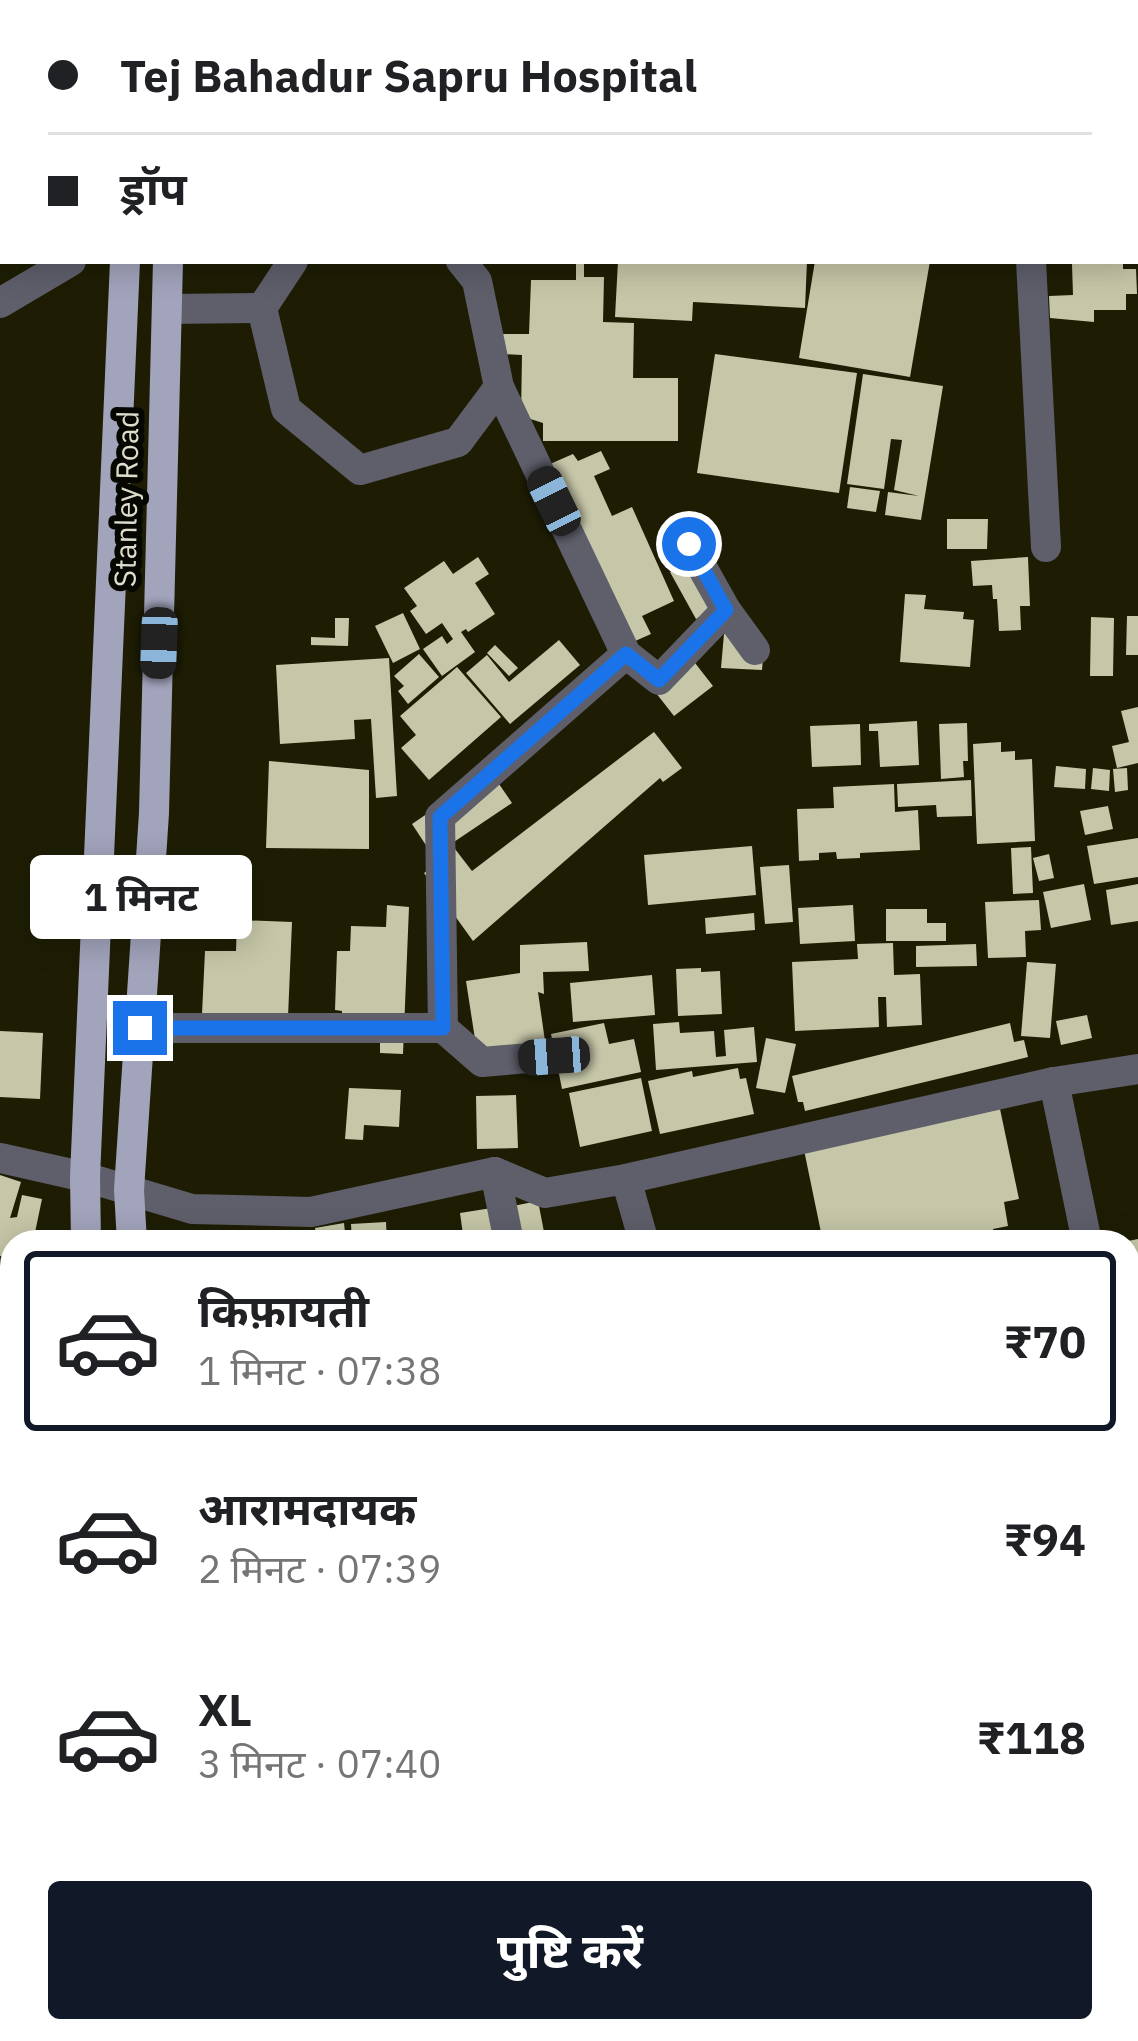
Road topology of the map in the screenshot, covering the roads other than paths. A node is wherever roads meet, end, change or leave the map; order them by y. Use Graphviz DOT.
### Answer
graph roads {
  1 [pos="66,264"];
  2 [pos="125,264"];
  3 [pos="168,264"];
  4 [pos="291,264"];
  5 [pos="1031,264"];
  6 [pos="476,268"];
  7 [pos="0,303"];
  8 [pos="262,308"];
  9 [pos="166,309"];
  10 [pos="499,387"];
  11 [pos="689,544"];
  12 [pos="1046,547"];
  13 [pos="726,610"];
  14 [pos="755,650"];
  15 [pos="626,654"];
  16 [pos="140,1028"];
  17 [pos="443,1028"];
  18 [pos="554,1056"];
  19 [pos="1138,1069"];
  20 [pos="1054,1082"];
  21 [pos="0,1158"];
  22 [pos="495,1172"];
  23 [pos="85,1177"];
  24 [pos="626,1178"];
  25 [pos="129,1190"];
  26 [pos="86,1230"];
  27 [pos="131,1230"];
  28 [pos="507,1230"];
  29 [pos="641,1230"];
  30 [pos="1085,1230"];
  1 -- 7 [label="street"];
  2 -- 23 [label="main road, Stanley Road"];
  3 -- 9 [label="main road, Stanley Road"];
  4 -- 8 [label="street"];
  5 -- 12 [label="street"];
  6 -- 10 [label="street"];
  8 -- 9 [label="street"];
  8 -- 10 [label="street"];
  9 -- 16 [label="main road, Stanley Road"];
  10 -- 15 [label="street"];
  11 -- 13 [label="street"];
  13 -- 14 [label="street"];
  13 -- 15 [label="street"];
  15 -- 17 [label="street"];
  16 -- 17 [label="street"];
  16 -- 25 [label="main road, Stanley Road"];
  17 -- 18 [label="street"];
  19 -- 20 [label="street"];
  20 -- 24 [label="street"];
  20 -- 30 [label="street"];
  21 -- 23 [label="street"];
  22 -- 24 [label="street"];
  22 -- 25 [label="street"];
  22 -- 28 [label="street"];
  23 -- 25 [label="street"];
  23 -- 26 [label="main road, Stanley Road"];
  24 -- 29 [label="street"];
  25 -- 27 [label="main road, Stanley Road"];
}
